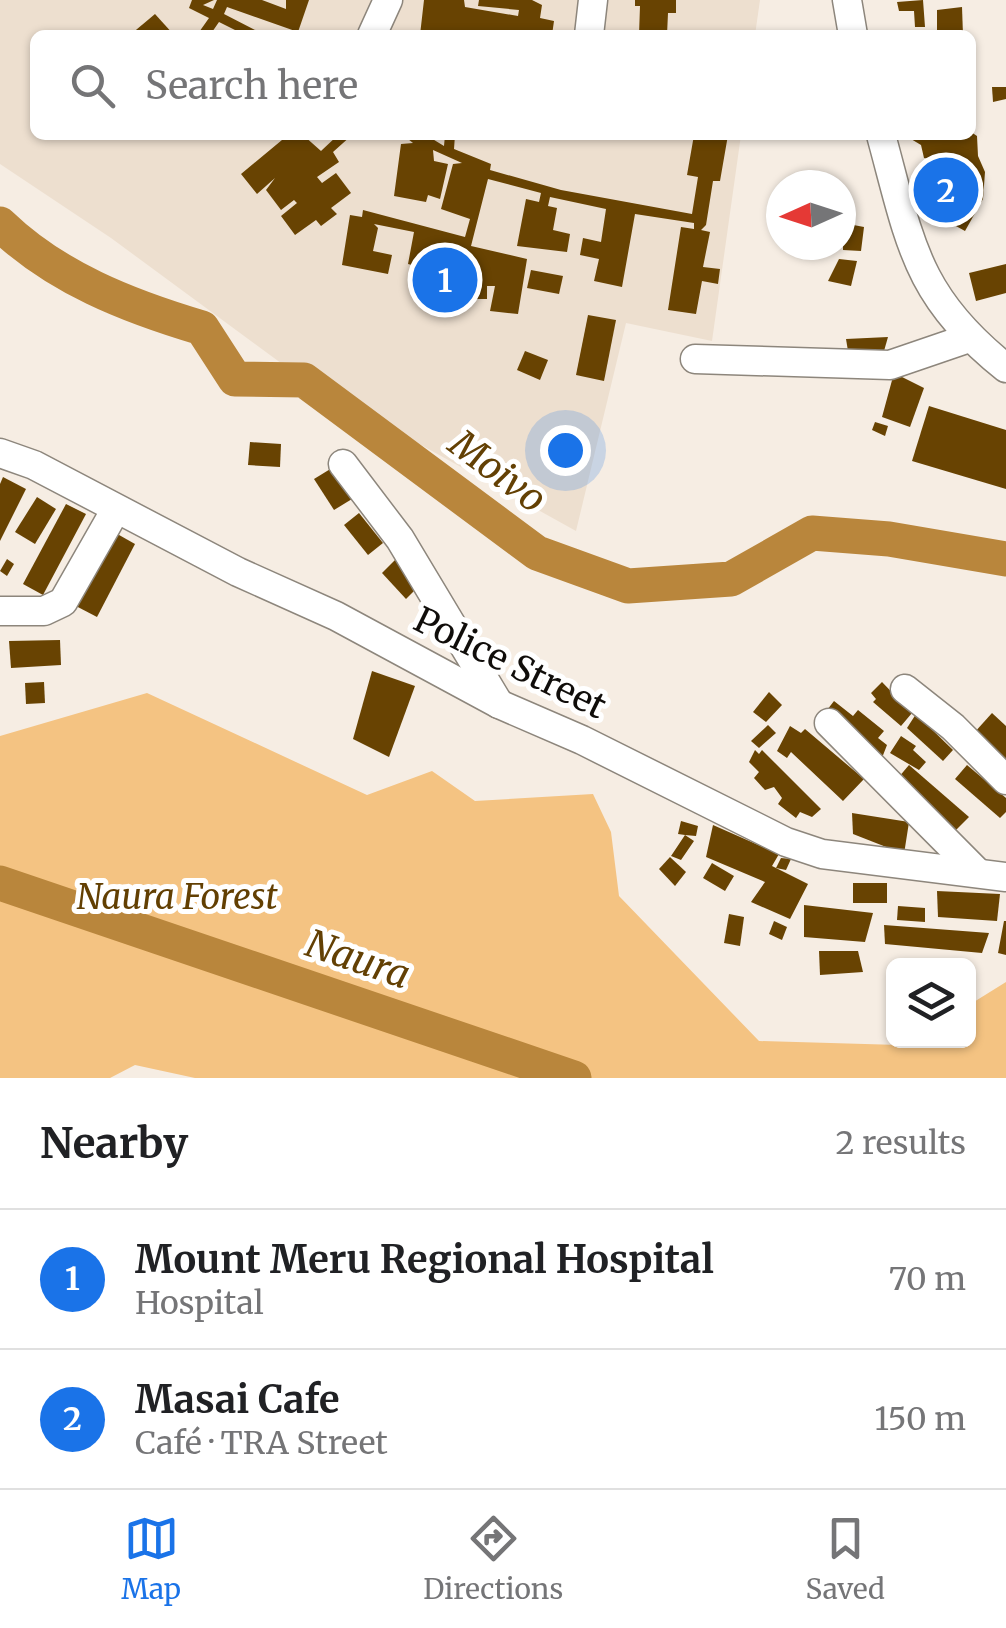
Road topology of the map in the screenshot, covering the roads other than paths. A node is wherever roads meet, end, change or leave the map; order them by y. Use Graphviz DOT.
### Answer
graph roads {
  1 [pos="388,0"];
  2 [pos="593,0"];
  3 [pos="847,0"];
  4 [pos="374,30"];
  5 [pos="590,30"];
  6 [pos="853,30"];
  7 [pos="882,140"];
  8 [pos="968,338"];
  9 [pos="695,360"];
  10 [pos="1006,368"];
  11 [pos="3,460"];
  12 [pos="343,464"];
  13 [pos="116,509"];
  14 [pos="0,610"];
  15 [pos="905,689"];
  16 [pos="498,704"];
  17 [pos="830,723"];
  18 [pos="1006,780"];
  19 [pos="977,872"];
  20 [pos="1006,877"];
  1 -- 4 [label="street"];
  2 -- 5 [label="street"];
  3 -- 6 [label="street"];
  7 -- 8 [label="street"];
  8 -- 9 [label="street"];
  8 -- 10 [label="street"];
  11 -- 13 [label="street, Police Street"];
  12 -- 16 [label="street"];
  13 -- 14 [label="street"];
  13 -- 16 [label="street, Police Street"];
  15 -- 18 [label="street"];
  16 -- 19 [label="street, Police Street"];
  17 -- 19 [label="street"];
  19 -- 20 [label="street, Police Street"];
}
